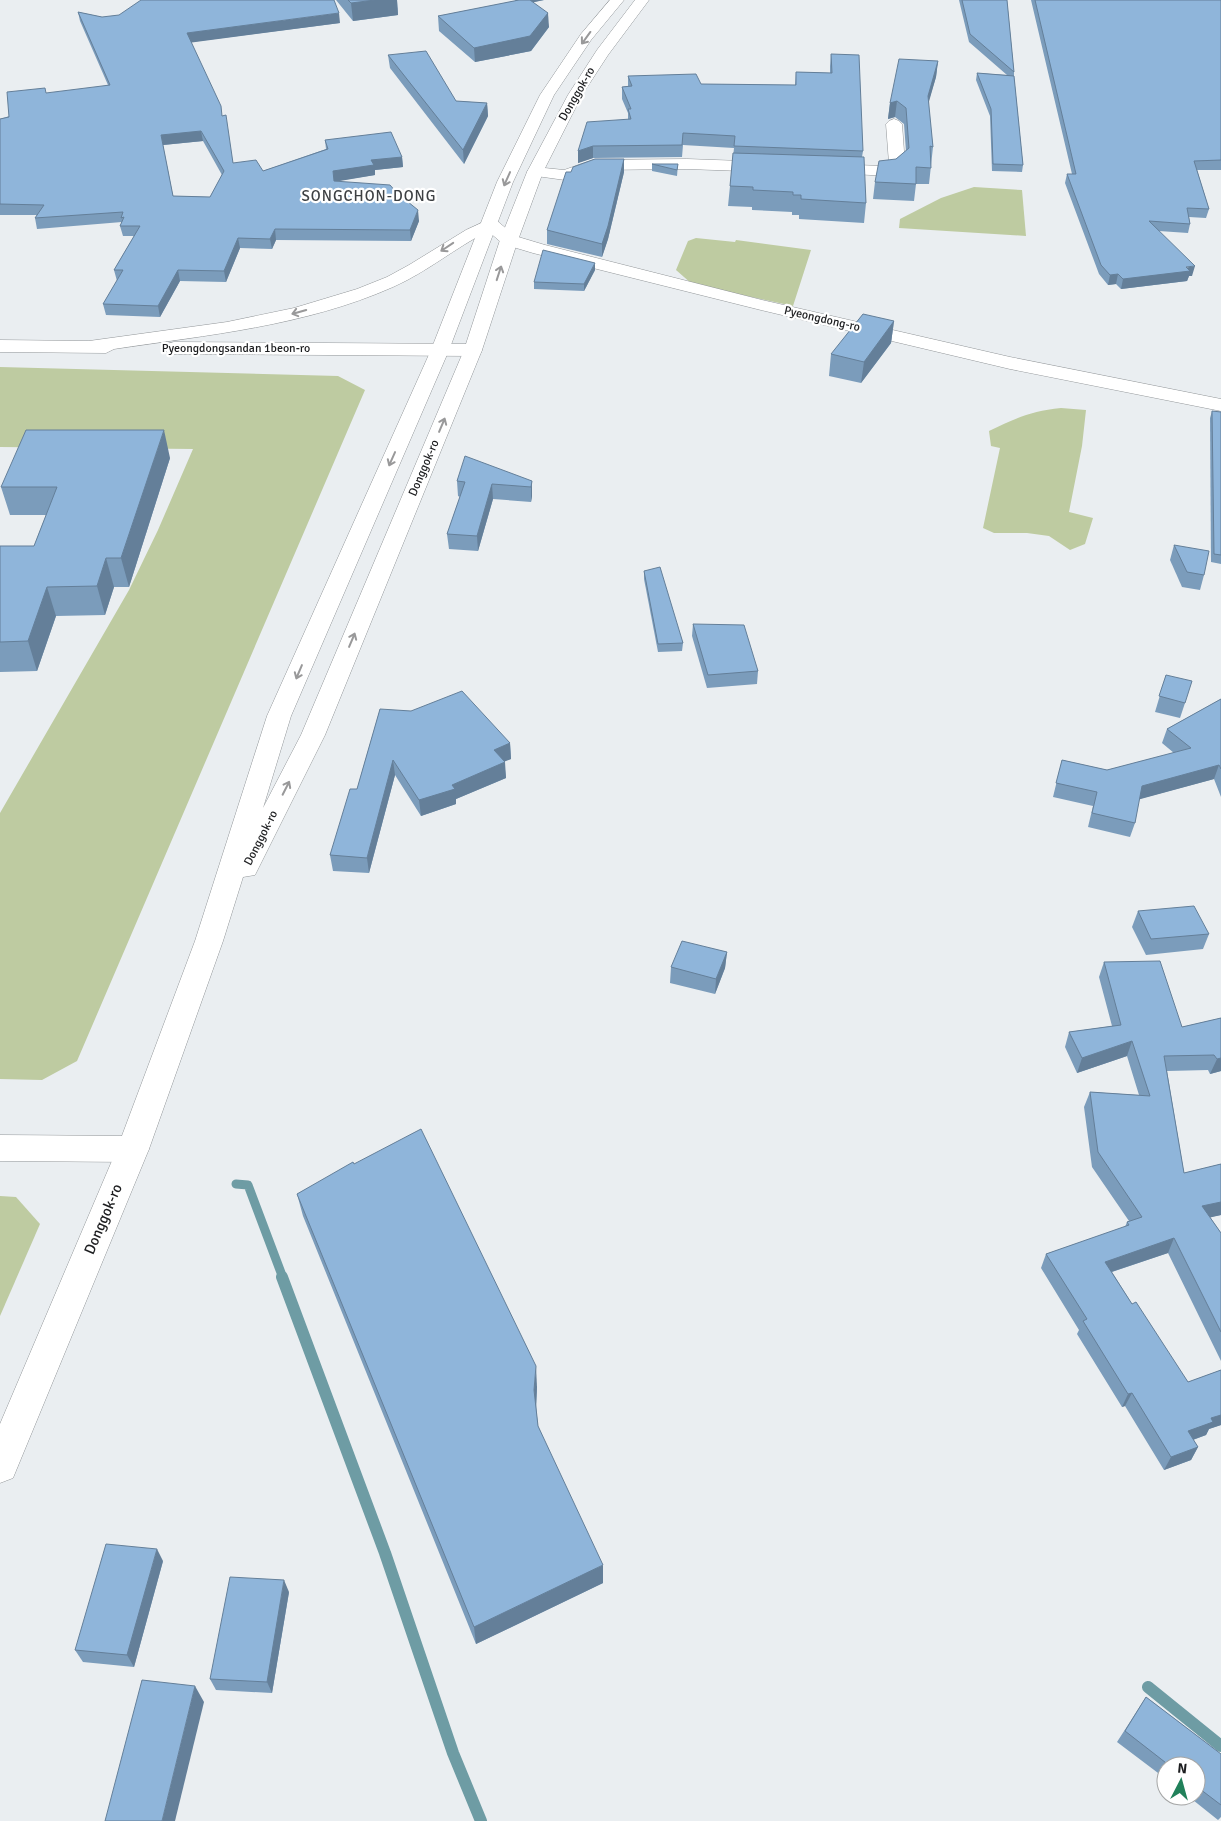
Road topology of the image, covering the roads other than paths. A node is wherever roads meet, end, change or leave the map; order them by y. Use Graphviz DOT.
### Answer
graph roads {
  1 [pos="617,0"];
  2 [pos="642,0"];
  3 [pos="894,124"];
  4 [pos="782,167"];
  5 [pos="810,168"];
  6 [pos="535,172"];
  7 [pos="490,224"];
  8 [pos="510,240"];
  9 [pos="0,346"];
  10 [pos="88,347"];
  11 [pos="440,350"];
  12 [pos="473,350"];
  13 [pos="1221,404"];
  14 [pos="210,941"];
  15 [pos="0,1148"];
  16 [pos="133,1149"];
  17 [pos="0,1466"];
  1 -- 7 [label="main road, Donggok-ro, one-way"];
  2 -- 6 [label="main road, Donggok-ro"];
  3 -- 5 [label="main road"];
  4 -- 6 [label="main road"];
  6 -- 8 [label="main road, Donggok-ro"];
  7 -- 8 [label="main road, Pyeongdong-ro"];
  7 -- 10 [label="main road, one-way"];
  7 -- 11 [label="main road, Donggok-ro"];
  12 -- 8 [label="main road, Donggok-ro, one-way"];
  8 -- 13 [label="main road, Pyeongdong-ro"];
  9 -- 10 [label="main road, Pyeongdongsandan 1beon-ro"];
  10 -- 11 [label="main road, Pyeongdongsandan 1beon-ro"];
  11 -- 12 [label="main road, Pyeongdongsandan 1beon-ro"];
  11 -- 14 [label="main road, Donggok-ro, one-way"];
  14 -- 12 [label="main road, Donggok-ro, one-way"];
  14 -- 16 [label="main road, Donggok-ro"];
  15 -- 16 [label="main road"];
  16 -- 17 [label="main road, Donggok-ro"];
}
